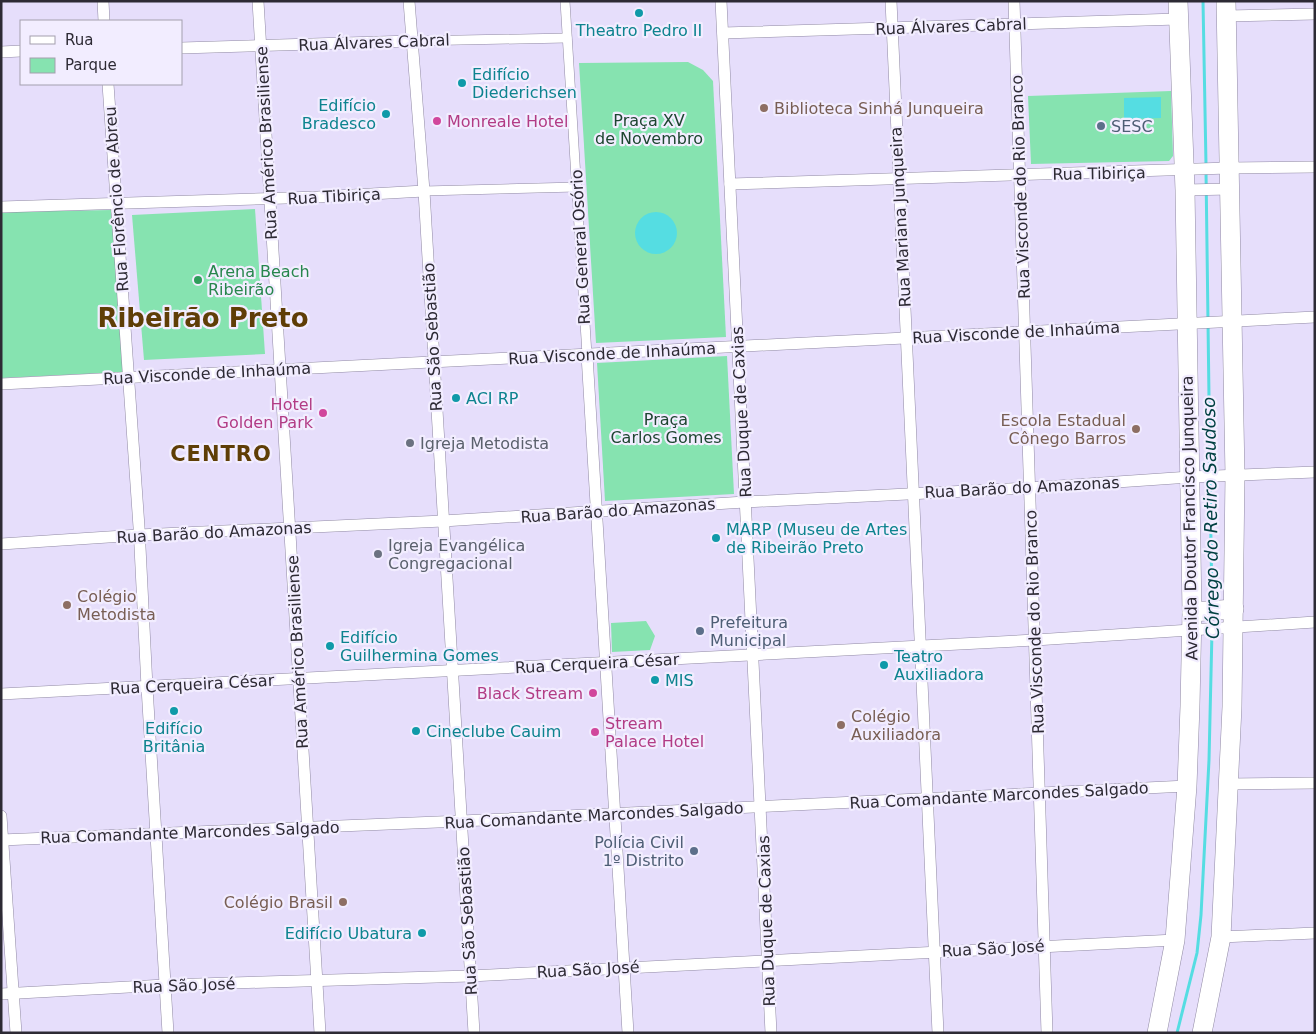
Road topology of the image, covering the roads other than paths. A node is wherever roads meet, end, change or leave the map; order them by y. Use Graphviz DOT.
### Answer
graph roads {
  1 [pos="103,1"];
  2 [pos="258,1"];
  3 [pos="410,1"];
  4 [pos="565,1"];
  5 [pos="721,1"];
  6 [pos="890,1"];
  7 [pos="1014,1"];
  8 [pos="1226,9"];
  9 [pos="1178,10"];
  10 [pos="1315,14"];
  11 [pos="104,20"];
  12 [pos="1014,24"];
  13 [pos="892,28"];
  14 [pos="723,33"];
  15 [pos="567,38"];
  16 [pos="412,41"];
  17 [pos="260,46"];
  18 [pos="182,48"];
  19 [pos="1,52"];
  20 [pos="20,52"];
  21 [pos="108,85"];
  22 [pos="1315,167"];
  23 [pos="1225,168"];
  24 [pos="1190,170"];
  25 [pos="1020,174"];
  26 [pos="899,180"];
  27 [pos="730,184"];
  28 [pos="577,187"];
  29 [pos="1225,189"];
  30 [pos="1190,190"];
  31 [pos="424,191"];
  32 [pos="269,199"];
  33 [pos="116,204"];
  34 [pos="1,207"];
  35 [pos="1315,317"];
  36 [pos="1228,322"];
  37 [pos="1191,323"];
  38 [pos="1026,332"];
  39 [pos="906,338"];
  40 [pos="738,347"];
  41 [pos="587,355"];
  42 [pos="433,363"];
  43 [pos="280,370"];
  44 [pos="129,377"];
  45 [pos="1,384"];
  46 [pos="1315,472"];
  47 [pos="1229,476"];
  48 [pos="1195,477"];
  49 [pos="1029,488"];
  50 [pos="912,494"];
  51 [pos="745,502"];
  52 [pos="596,510"];
  53 [pos="443,521"];
  54 [pos="290,528"];
  55 [pos="139,535"];
  56 [pos="1,544"];
  57 [pos="1195,611"];
  58 [pos="1229,618"];
  59 [pos="1315,622"];
  60 [pos="1196,630"];
  61 [pos="1035,640"];
  62 [pos="921,646"];
  63 [pos="753,655"];
  64 [pos="606,661"];
  65 [pos="452,671"];
  66 [pos="299,679"];
  67 [pos="147,687"];
  68 [pos="1,694"];
  69 [pos="1315,783"];
  70 [pos="1229,784"];
  71 [pos="1187,786"];
  72 [pos="1040,794"];
  73 [pos="928,798"];
  74 [pos="761,806"];
  75 [pos="615,814"];
  76 [pos="1,816"];
  77 [pos="462,821"];
  78 [pos="308,827"];
  79 [pos="156,834"];
  80 [pos="2,840"];
  81 [pos="1315,933"];
  82 [pos="1221,937"];
  83 [pos="1175,940"];
  84 [pos="1044,945"];
  85 [pos="934,952"];
  86 [pos="767,959"];
  87 [pos="624,966"];
  88 [pos="470,976"];
  89 [pos="317,980"];
  90 [pos="165,986"];
  91 [pos="13,993"];
  92 [pos="1,994"];
  93 [pos="16,1033"];
  94 [pos="168,1033"];
  95 [pos="320,1033"];
  96 [pos="474,1033"];
  97 [pos="628,1033"];
  98 [pos="771,1033"];
  99 [pos="938,1033"];
  100 [pos="1046,1033"];
  101 [pos="1157,1033"];
  102 [pos="1202,1033"];
  1 -- 11 [label="street"];
  2 -- 17 [label="street, Rua Américo Brasiliense"];
  3 -- 16 [label="street, Rua São Sebastião"];
  4 -- 15 [label="street, Rua General Osório"];
  5 -- 14 [label="street, Rua Duque de Caxias"];
  6 -- 13 [label="street, Rua Mariana Junqueira"];
  7 -- 12 [label="street, Rua Visconde do Rio Branco"];
  8 -- 10 [label="street"];
  8 -- 23 [label="main road"];
  9 -- 12 [label="street, Rua Álvares Cabral"];
  9 -- 24 [label="main road, Avenida Doutor Francisco Junqueira"];
  12 -- 13 [label="street, Rua Álvares Cabral"];
  12 -- 25 [label="street, Rua Visconde do Rio Branco"];
  13 -- 14 [label="street, Rua Álvares Cabral"];
  13 -- 26 [label="street, Rua Mariana Junqueira"];
  14 -- 27 [label="street, Rua Duque de Caxias"];
  15 -- 16 [label="street, Rua Álvares Cabral"];
  15 -- 28 [label="street, Rua General Osório"];
  16 -- 17 [label="street, Rua Álvares Cabral"];
  16 -- 31 [label="street, Rua São Sebastião"];
  17 -- 18 [label="street, Rua Álvares Cabral"];
  17 -- 32 [label="street, Rua Américo Brasiliense"];
  19 -- 20 [label="street"];
  21 -- 33 [label="street, Rua Florêncio de Abreu"];
  22 -- 23 [label="street, Rua Tibiriça"];
  23 -- 24 [label="street, Rua Tibiriça"];
  23 -- 29 [label="main road"];
  24 -- 25 [label="street, Rua Tibiriça"];
  24 -- 30 [label="main road, Avenida Doutor Francisco Junqueira"];
  25 -- 26 [label="street, Rua Tibiriça"];
  25 -- 38 [label="street, Rua Visconde do Rio Branco"];
  26 -- 27 [label="street, Rua Tibiriça"];
  26 -- 39 [label="street, Rua Mariana Junqueira"];
  27 -- 40 [label="street, Rua Duque de Caxias"];
  28 -- 31 [label="street, Rua Tibiriça"];
  28 -- 41 [label="street, Rua General Osório"];
  29 -- 30 [label="street"];
  29 -- 36 [label="main road"];
  30 -- 37 [label="main road, Avenida Doutor Francisco Junqueira"];
  31 -- 32 [label="street, Rua Tibiriça"];
  31 -- 42 [label="street, Rua São Sebastião"];
  32 -- 33 [label="street, Rua Tibiriça"];
  32 -- 43 [label="street, Rua Américo Brasiliense"];
  33 -- 34 [label="street, Rua Tibiriça"];
  33 -- 44 [label="street, Rua Florêncio de Abreu"];
  35 -- 36 [label="street, Rua Visconde de Inhaúma"];
  36 -- 37 [label="street, Rua Visconde de Inhaúma"];
  36 -- 47 [label="main road"];
  37 -- 38 [label="street, Rua Visconde de Inhaúma"];
  37 -- 48 [label="main road, Avenida Doutor Francisco Junqueira"];
  38 -- 39 [label="street, Rua Visconde de Inhaúma"];
  38 -- 49 [label="street, Rua Visconde do Rio Branco"];
  39 -- 40 [label="street, Rua Visconde de Inhaúma"];
  39 -- 50 [label="street, Rua Mariana Junqueira"];
  40 -- 41 [label="street, Rua Visconde de Inhaúma"];
  40 -- 51 [label="street, Rua Duque de Caxias"];
  41 -- 42 [label="street, Rua Visconde de Inhaúma"];
  41 -- 52 [label="street, Rua General Osório"];
  42 -- 43 [label="street, Rua Visconde de Inhaúma"];
  42 -- 53 [label="street, Rua São Sebastião"];
  43 -- 44 [label="street, Rua Visconde de Inhaúma"];
  43 -- 54 [label="street, Rua Américo Brasiliense"];
  44 -- 45 [label="street, Rua Visconde de Inhaúma"];
  44 -- 55 [label="street, Rua Florêncio de Abreu"];
  46 -- 47 [label="street, Rua Barão do Amazonas"];
  47 -- 48 [label="street, Rua Barão do Amazonas"];
  47 -- 58 [label="main road"];
  48 -- 49 [label="street, Rua Barão do Amazonas"];
  48 -- 57 [label="main road, Avenida Doutor Francisco Junqueira"];
  49 -- 50 [label="street, Rua Barão do Amazonas"];
  49 -- 61 [label="street, Rua Visconde do Rio Branco"];
  50 -- 51 [label="street, Rua Barão do Amazonas"];
  50 -- 62 [label="street, Rua Mariana Junqueira"];
  51 -- 52 [label="street, Rua Barão do Amazonas"];
  51 -- 63 [label="street, Rua Duque de Caxias"];
  52 -- 53 [label="street, Rua Barão do Amazonas"];
  52 -- 64 [label="street, Rua General Osório"];
  53 -- 54 [label="street, Rua Barão do Amazonas"];
  53 -- 65 [label="street, Rua São Sebastião"];
  54 -- 55 [label="street, Rua Barão do Amazonas"];
  54 -- 66 [label="street, Rua Américo Brasiliense"];
  55 -- 56 [label="street, Rua Barão do Amazonas"];
  55 -- 67 [label="street, Rua Florêncio de Abreu"];
  57 -- 58 [label="main road"];
  57 -- 60 [label="main road, Avenida Doutor Francisco Junqueira"];
  58 -- 59 [label="street, Rua Cerqueira César"];
  58 -- 60 [label="street, Rua Cerqueira César"];
  58 -- 70 [label="main road"];
  60 -- 61 [label="street, Rua Cerqueira César"];
  60 -- 71 [label="main road, Avenida Doutor Francisco Junqueira"];
  61 -- 62 [label="street, Rua Cerqueira César"];
  61 -- 72 [label="street, Rua Visconde do Rio Branco"];
  62 -- 63 [label="street, Rua Cerqueira César"];
  62 -- 73 [label="street, Rua Mariana Junqueira"];
  63 -- 64 [label="street, Rua Cerqueira César"];
  63 -- 74 [label="street, Rua Duque de Caxias"];
  64 -- 65 [label="street, Rua Cerqueira César"];
  64 -- 75 [label="street, Rua General Osório"];
  65 -- 66 [label="street, Rua Cerqueira César"];
  65 -- 77 [label="street, Rua São Sebastião"];
  66 -- 67 [label="street, Rua Cerqueira César"];
  66 -- 78 [label="street, Rua Américo Brasiliense"];
  67 -- 68 [label="street, Rua Cerqueira César"];
  67 -- 79 [label="street, Rua Florêncio de Abreu"];
  69 -- 70 [label="street"];
  70 -- 82 [label="main road"];
  71 -- 72 [label="street, Rua Comandante Marcondes Salgado"];
  71 -- 83 [label="main road, Avenida Doutor Francisco Junqueira"];
  72 -- 73 [label="street, Rua Comandante Marcondes Salgado"];
  72 -- 84 [label="street, Rua Visconde do Rio Branco"];
  73 -- 74 [label="street, Rua Comandante Marcondes Salgado"];
  73 -- 85 [label="street, Rua Mariana Junqueira"];
  74 -- 75 [label="street, Rua Comandante Marcondes Salgado"];
  74 -- 86 [label="street, Rua Duque de Caxias"];
  75 -- 77 [label="street, Rua Comandante Marcondes Salgado"];
  75 -- 87 [label="street, Rua General Osório"];
  76 -- 80 [label="street"];
  77 -- 78 [label="street, Rua Comandante Marcondes Salgado"];
  77 -- 88 [label="street, Rua São Sebastião"];
  78 -- 79 [label="street, Rua Comandante Marcondes Salgado"];
  78 -- 89 [label="street, Rua Américo Brasiliense"];
  79 -- 80 [label="street, Rua Comandante Marcondes Salgado"];
  79 -- 90 [label="street, Rua Florêncio de Abreu"];
  80 -- 91 [label="street"];
  81 -- 82 [label="street"];
  82 -- 102 [label="main road"];
  83 -- 84 [label="street, Rua São José"];
  83 -- 101 [label="main road, Avenida Doutor Francisco Junqueira"];
  84 -- 85 [label="street, Rua São José"];
  84 -- 100 [label="street, Rua Visconde do Rio Branco"];
  85 -- 86 [label="street, Rua São José"];
  85 -- 99 [label="street, Rua Mariana Junqueira"];
  86 -- 87 [label="street, Rua São José"];
  86 -- 98 [label="street, Rua Duque de Caxias"];
  87 -- 88 [label="street, Rua São José"];
  87 -- 97 [label="street, Rua General Osório"];
  88 -- 89 [label="street, Rua São José"];
  88 -- 96 [label="street, Rua São Sebastião"];
  89 -- 90 [label="street, Rua São José"];
  89 -- 95 [label="street, Rua Américo Brasiliense"];
  90 -- 91 [label="street, Rua São José"];
  90 -- 94 [label="street, Rua Florêncio de Abreu"];
  91 -- 92 [label="street, Rua São José"];
  91 -- 93 [label="street"];
}
